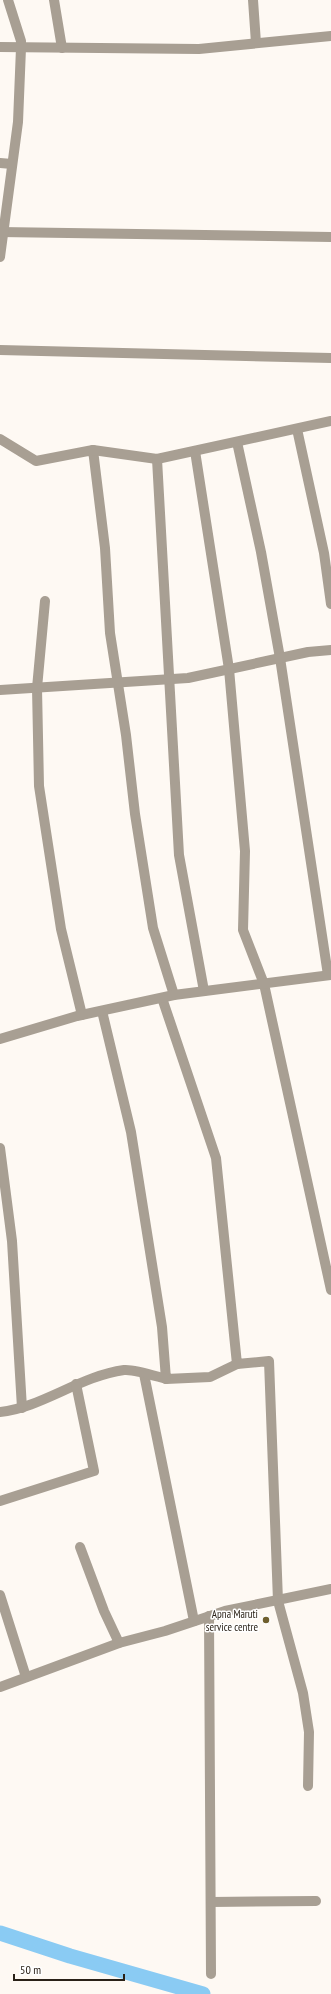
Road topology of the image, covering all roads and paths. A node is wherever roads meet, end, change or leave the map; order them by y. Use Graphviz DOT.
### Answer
graph roads {
  1 [pos="8,0"];
  2 [pos="54,0"];
  3 [pos="253,0"];
  4 [pos="331,36"];
  5 [pos="256,43"];
  6 [pos="0,47"];
  7 [pos="21,48"];
  8 [pos="62,48"];
  9 [pos="0,163"];
  10 [pos="12,164"];
  11 [pos="2,232"];
  12 [pos="331,237"];
  13 [pos="0,257"];
  14 [pos="0,350"];
  15 [pos="331,358"];
  16 [pos="331,421"];
  17 [pos="297,429"];
  18 [pos="0,439"];
  19 [pos="237,442"];
  20 [pos="93,450"];
  21 [pos="195,451"];
  22 [pos="157,459"];
  23 [pos="45,601"];
  24 [pos="331,604"];
  25 [pos="331,650"];
  26 [pos="280,658"];
  27 [pos="228,669"];
  28 [pos="169,679"];
  29 [pos="118,682"];
  30 [pos="37,688"];
  31 [pos="0,690"];
  32 [pos="329,975"];
  33 [pos="264,984"];
  34 [pos="204,991"];
  35 [pos="174,995"];
  36 [pos="162,998"];
  37 [pos="102,1011"];
  38 [pos="82,1015"];
  39 [pos="0,1039"];
  40 [pos="0,1148"];
  41 [pos="331,1290"];
  42 [pos="237,1364"];
  43 [pos="144,1374"];
  44 [pos="166,1379"];
  45 [pos="76,1384"];
  46 [pos="22,1408"];
  47 [pos="0,1412"];
  48 [pos="0,1501"];
  49 [pos="80,1547"];
  50 [pos="331,1589"];
  51 [pos="0,1595"];
  52 [pos="278,1601"];
  53 [pos="209,1616"];
  54 [pos="194,1621"];
  55 [pos="119,1643"];
  56 [pos="26,1677"];
  57 [pos="0,1687"];
  58 [pos="308,1786"];
  59 [pos="316,1901"];
  60 [pos="211,1902"];
  61 [pos="211,1974"];
  1 -- 7 [label="street"];
  2 -- 8 [label="street"];
  3 -- 5 [label="street"];
  4 -- 5 [label="street"];
  5 -- 8 [label="street"];
  6 -- 7 [label="street"];
  7 -- 8 [label="street"];
  7 -- 10 [label="street"];
  9 -- 10 [label="street"];
  10 -- 11 [label="street"];
  11 -- 12 [label="street"];
  11 -- 13 [label="street"];
  14 -- 15 [label="street"];
  16 -- 17 [label="street"];
  17 -- 19 [label="street"];
  17 -- 24 [label="street"];
  18 -- 20 [label="street"];
  19 -- 21 [label="street"];
  19 -- 26 [label="street"];
  20 -- 22 [label="street"];
  20 -- 29 [label="street"];
  21 -- 22 [label="street"];
  21 -- 27 [label="street"];
  22 -- 28 [label="street"];
  23 -- 30 [label="street"];
  25 -- 26 [label="street"];
  26 -- 27 [label="street"];
  26 -- 32 [label="street"];
  27 -- 28 [label="street"];
  27 -- 33 [label="street"];
  28 -- 29 [label="street"];
  28 -- 34 [label="street"];
  29 -- 30 [label="street"];
  29 -- 35 [label="street"];
  30 -- 31 [label="street"];
  30 -- 38 [label="street"];
  32 -- 33 [label="street"];
  33 -- 34 [label="street"];
  33 -- 41 [label="street"];
  34 -- 35 [label="street"];
  35 -- 36 [label="street"];
  36 -- 37 [label="street"];
  36 -- 42 [label="street"];
  37 -- 38 [label="street"];
  37 -- 44 [label="street"];
  38 -- 39 [label="street"];
  40 -- 46 [label="street"];
  42 -- 44 [label="street"];
  42 -- 52 [label="street"];
  43 -- 44 [label="street"];
  43 -- 45 [label="street"];
  43 -- 54 [label="street"];
  45 -- 46 [label="street"];
  45 -- 48 [label="street"];
  46 -- 47 [label="street"];
  49 -- 55 [label="street"];
  50 -- 52 [label="street"];
  51 -- 56 [label="street"];
  52 -- 53 [label="street"];
  52 -- 58 [label="street"];
  53 -- 54 [label="street"];
  53 -- 60 [label="street"];
  54 -- 55 [label="street"];
  55 -- 56 [label="street"];
  56 -- 57 [label="street"];
  59 -- 60 [label="street"];
  60 -- 61 [label="street"];
}
